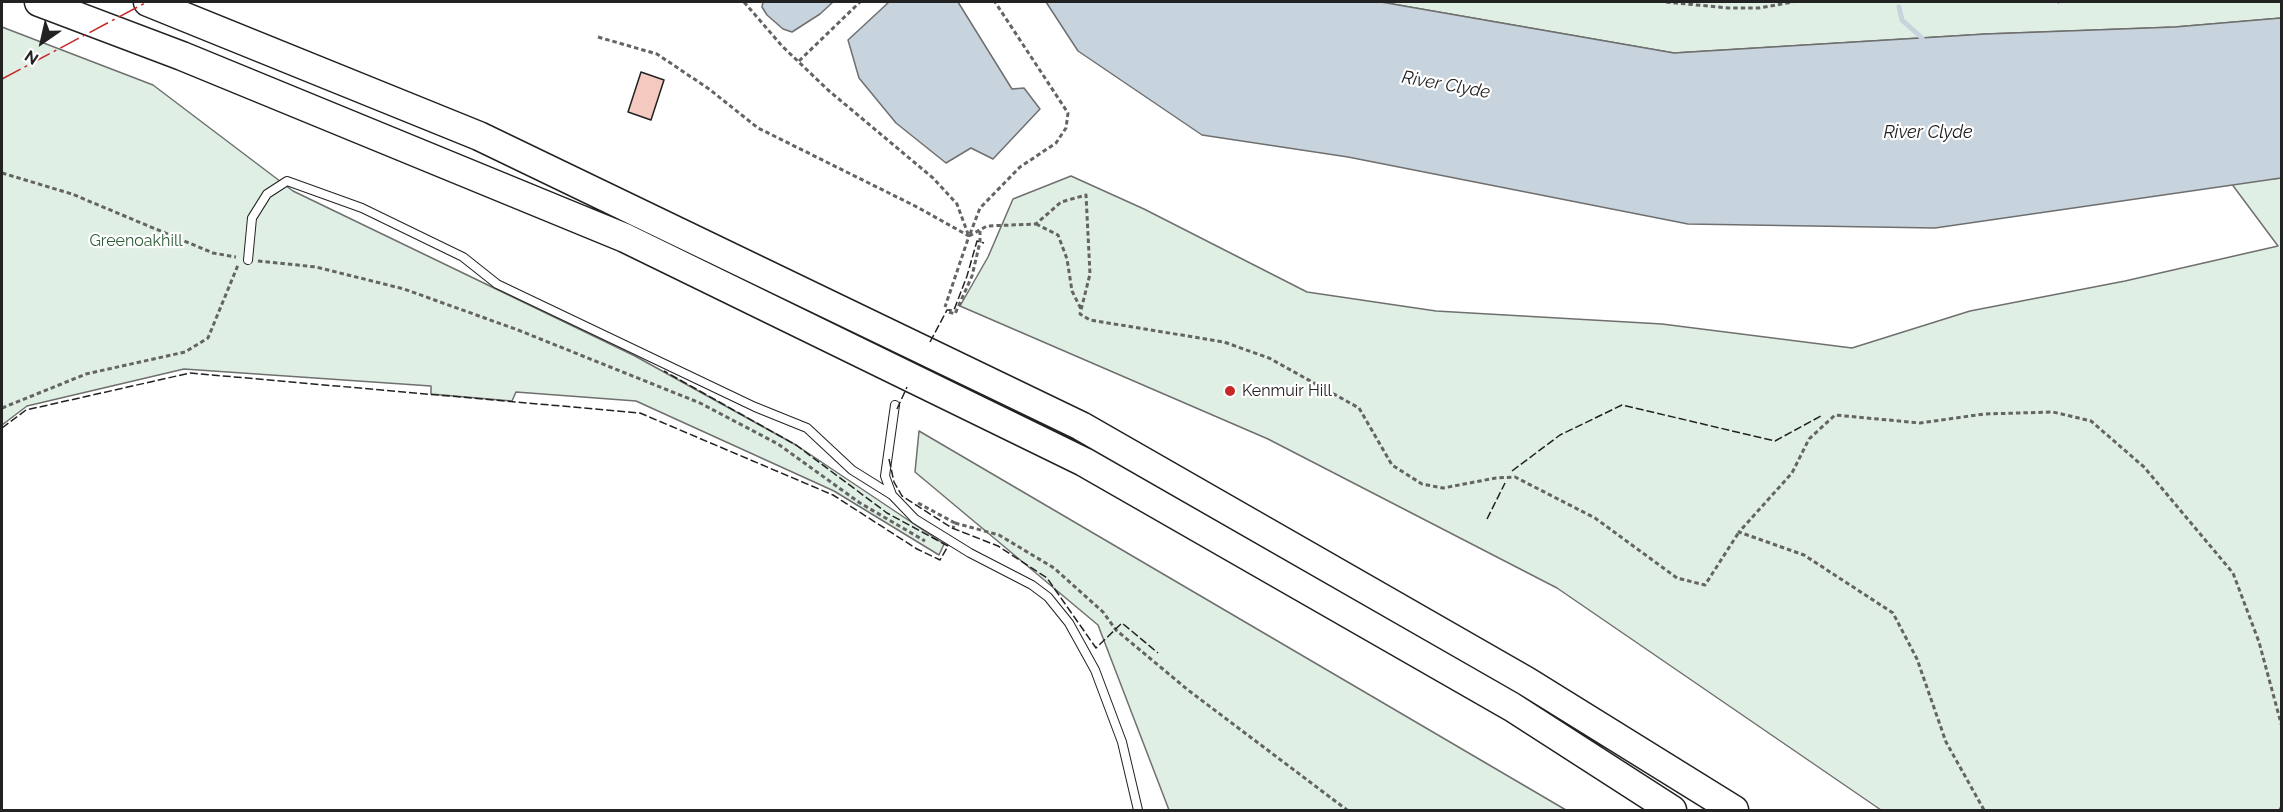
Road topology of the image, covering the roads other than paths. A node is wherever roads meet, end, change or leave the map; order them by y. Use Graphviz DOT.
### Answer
graph roads {
  1 [pos="39,2"];
  2 [pos="148,2"];
  3 [pos="175,2"];
  4 [pos="337,77"];
  5 [pos="248,260"];
  6 [pos="895,405"];
  7 [pos="892,495"];
  8 [pos="1137,810"];
  9 [pos="1672,810"];
  10 [pos="1734,810"];
  1 -- 9 [label="highway"];
  2 -- 4 [label="highway"];
  3 -- 4 [label="highway"];
  4 -- 10 [label="highway"];
  5 -- 7 [label="lane"];
  6 -- 7 [label="lane"];
  7 -- 8 [label="lane"];
}
